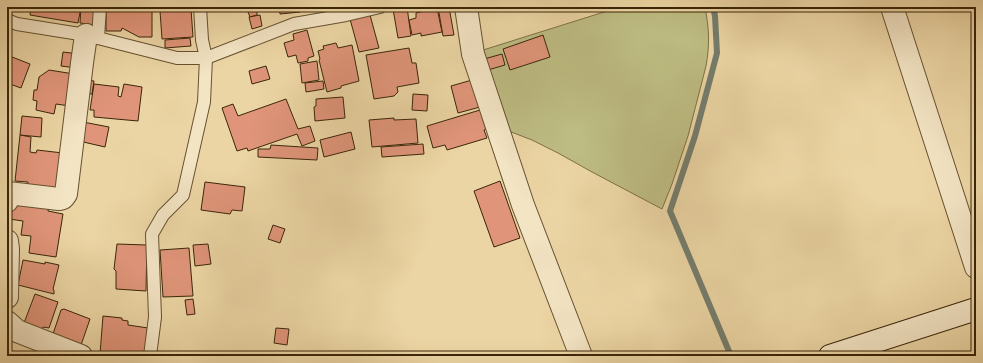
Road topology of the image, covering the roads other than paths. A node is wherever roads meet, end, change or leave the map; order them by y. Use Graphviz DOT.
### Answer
graph roads {
  1 [pos="100,7"];
  2 [pos="200,7"];
  3 [pos="380,7"];
  4 [pos="466,7"];
  5 [pos="892,7"];
  6 [pos="7,20"];
  7 [pos="92,37"];
  8 [pos="206,58"];
  9 [pos="7,201"];
  10 [pos="7,241"];
  11 [pos="976,267"];
  12 [pos="7,297"];
  13 [pos="976,310"];
  14 [pos="7,322"];
  15 [pos="80,356"];
  16 [pos="150,356"];
  17 [pos="581,356"];
  18 [pos="830,356"];
  1 -- 7 [label="lane"];
  2 -- 8 [label="lane"];
  3 -- 8 [label="lane"];
  4 -- 17 [label="street"];
  5 -- 11 [label="street"];
  6 -- 7 [label="lane"];
  7 -- 8 [label="lane"];
  7 -- 9 [label="street"];
  8 -- 16 [label="lane"];
  10 -- 12 [label="street"];
  13 -- 18 [label="street"];
  14 -- 15 [label="street"];
}
